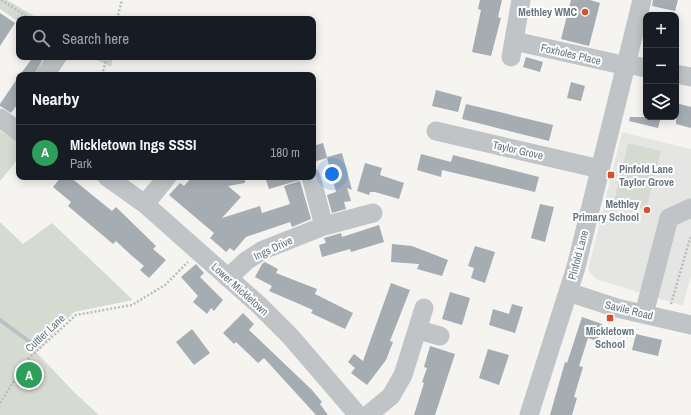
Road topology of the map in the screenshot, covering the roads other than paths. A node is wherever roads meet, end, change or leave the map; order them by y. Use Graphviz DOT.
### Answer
graph roads {
  1 [pos="522,0"];
  2 [pos="642,0"];
  3 [pos="55,60"];
  4 [pos="627,65"];
  5 [pos="643,68"];
  6 [pos="47,72"];
  7 [pos="436,131"];
  8 [pos="600,169"];
  9 [pos="111,180"];
  10 [pos="165,180"];
  11 [pos="312,180"];
  12 [pos="145,204"];
  13 [pos="691,208"];
  14 [pos="373,213"];
  15 [pos="324,226"];
  16 [pos="228,278"];
  17 [pos="568,292"];
  18 [pos="424,308"];
  19 [pos="644,314"];
  20 [pos="691,325"];
  21 [pos="418,330"];
  22 [pos="440,336"];
  23 [pos="358,415"];
  24 [pos="368,415"];
  25 [pos="529,415"];
  1 -- 4 [label="street, Foxholes Place"];
  2 -- 4 [label="street, Pinfold Lane"];
  3 -- 6 [label="street"];
  4 -- 5 [label="street, Foxholes Place"];
  4 -- 8 [label="street, Pinfold Lane"];
  7 -- 8 [label="street, Taylor Grove"];
  8 -- 17 [label="street, Pinfold Lane"];
  9 -- 12 [label="street, Lower Mickletown"];
  10 -- 12 [label="street"];
  11 -- 15 [label="street"];
  12 -- 16 [label="street, Lower Mickletown"];
  13 -- 19 [label="street"];
  14 -- 15 [label="street, Ings Drive"];
  15 -- 16 [label="street, Ings Drive"];
  16 -- 23 [label="street, Lower Mickletown"];
  17 -- 19 [label="street, Savile Road"];
  17 -- 25 [label="street, Pinfold Lane"];
  18 -- 21 [label="street"];
  19 -- 20 [label="street, Savile Road"];
  21 -- 22 [label="street"];
  21 -- 24 [label="street"];
}
